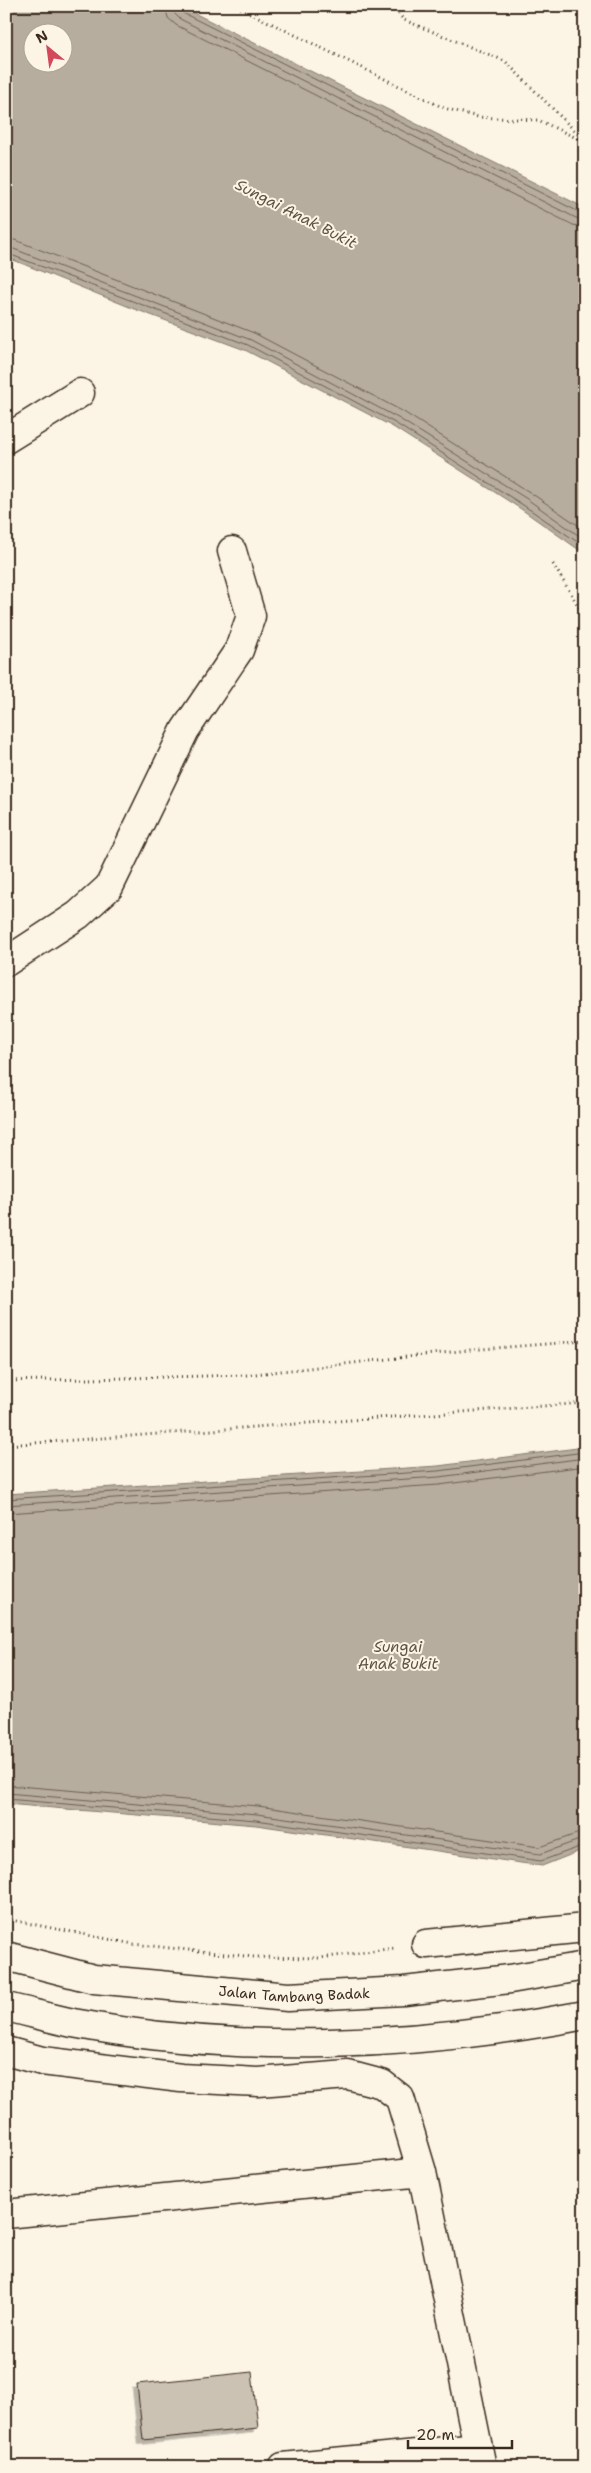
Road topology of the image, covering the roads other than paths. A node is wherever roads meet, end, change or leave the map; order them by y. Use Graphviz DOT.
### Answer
graph roads {
  1 [pos="80,393"];
  2 [pos="6,439"];
  3 [pos="232,552"];
  4 [pos="6,962"];
  5 [pos="585,1928"];
  6 [pos="426,1944"];
  7 [pos="6,1956"];
  8 [pos="585,1966"];
  9 [pos="6,2006"];
  10 [pos="585,2015"];
  11 [pos="6,2051"];
  12 [pos="422,2172"];
  13 [pos="6,2214"];
  14 [pos="480,2458"];
  15 [pos="282,2467"];
  1 -- 2 [label="street"];
  3 -- 4 [label="street"];
  5 -- 6 [label="street"];
  7 -- 8 [label="street, Jalan Tambang Badak"];
  9 -- 10 [label="street"];
  11 -- 12 [label="street"];
  12 -- 13 [label="street"];
  12 -- 14 [label="street"];
  14 -- 15 [label="street"];
}
